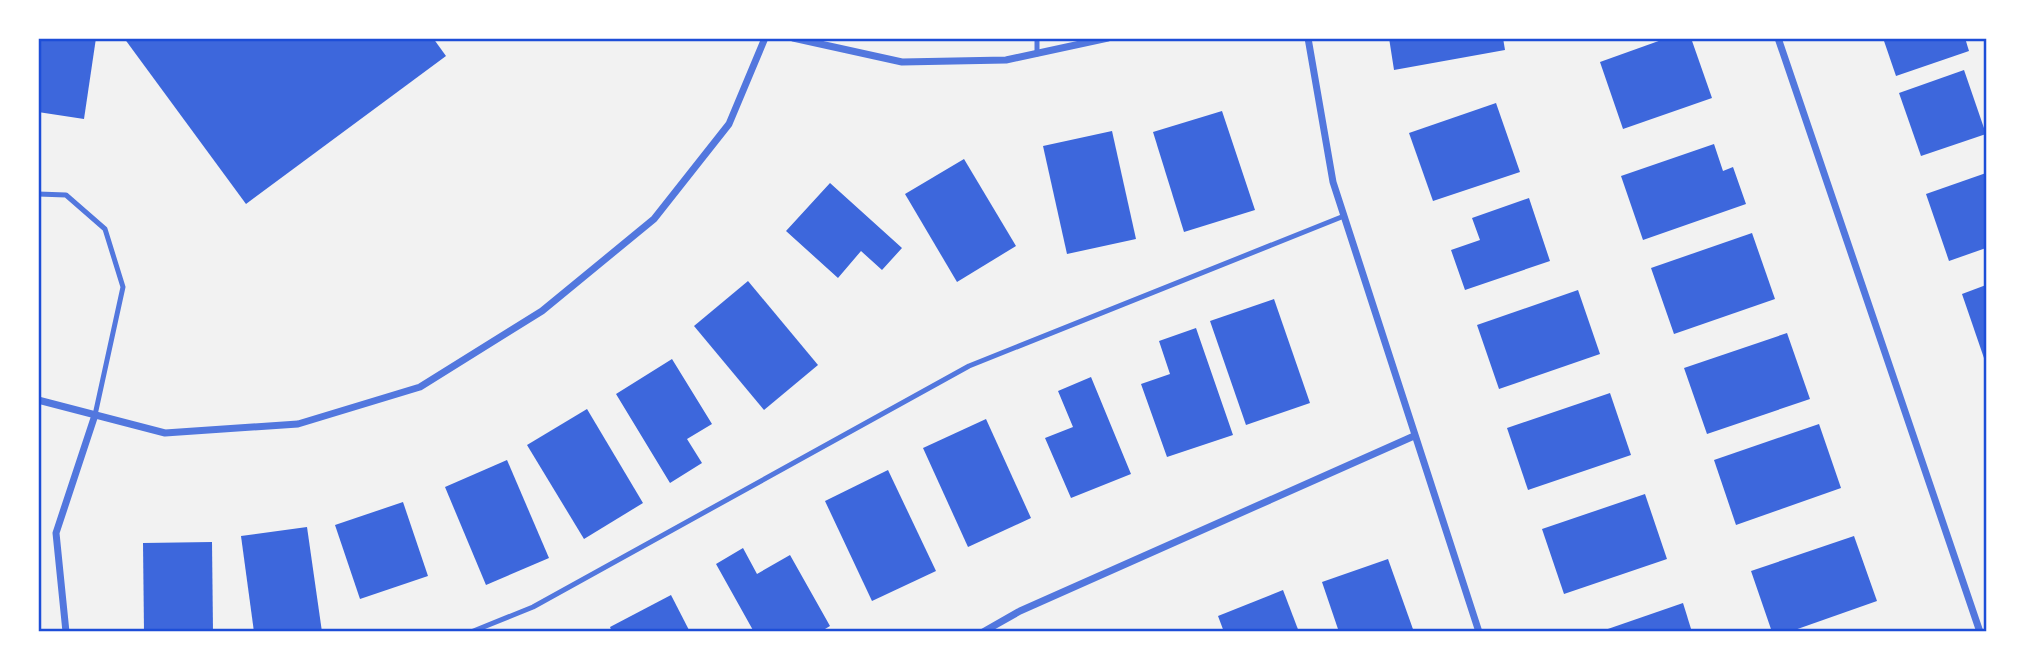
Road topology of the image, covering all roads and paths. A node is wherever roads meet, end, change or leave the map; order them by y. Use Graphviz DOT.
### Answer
graph roads {
  1 [pos="765,38"];
  2 [pos="793,38"];
  3 [pos="1037,38"];
  4 [pos="1108,38"];
  5 [pos="1308,38"];
  6 [pos="1778,38"];
  7 [pos="1037,54"];
  8 [pos="38,194"];
  9 [pos="1344,216"];
  10 [pos="38,400"];
  11 [pos="95,415"];
  12 [pos="1414,436"];
  13 [pos="65,632"];
  14 [pos="471,632"];
  15 [pos="983,632"];
  16 [pos="1479,632"];
  17 [pos="1980,632"];
  1 -- 11 [label="street"];
  2 -- 7 [label="street"];
  3 -- 7 [label="lane"];
  4 -- 7 [label="street"];
  5 -- 9 [label="street"];
  6 -- 17 [label="street"];
  8 -- 11 [label="lane"];
  9 -- 12 [label="street"];
  9 -- 14 [label="lane"];
  10 -- 11 [label="street"];
  11 -- 13 [label="street"];
  12 -- 15 [label="street"];
  12 -- 16 [label="street"];
}
